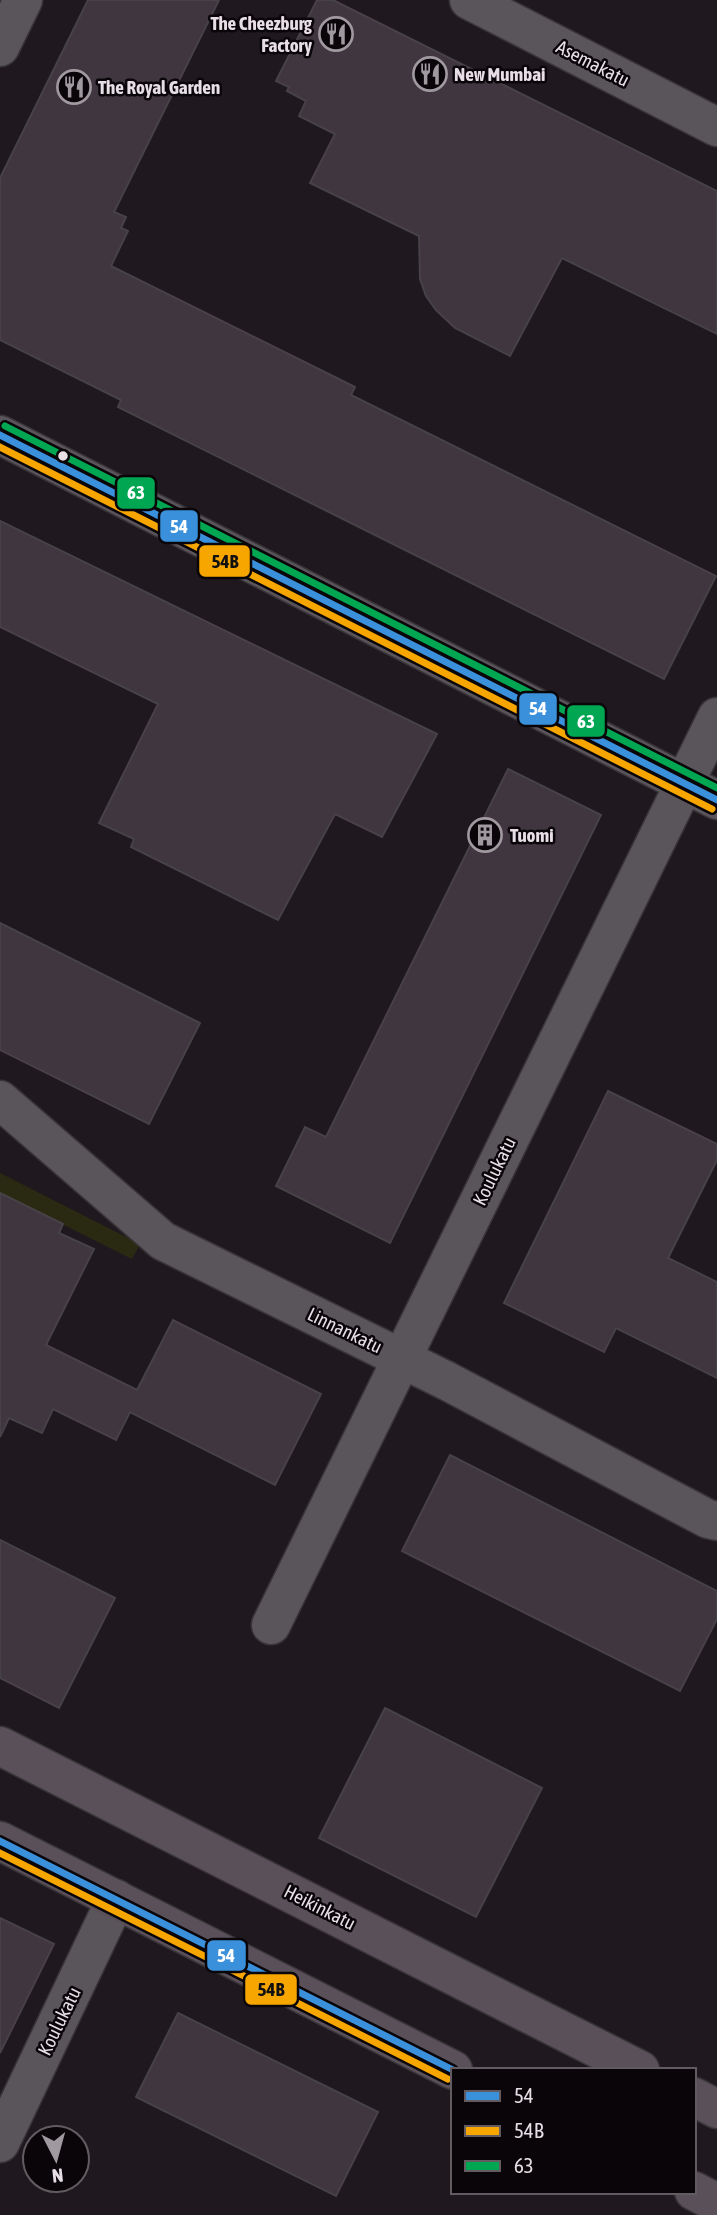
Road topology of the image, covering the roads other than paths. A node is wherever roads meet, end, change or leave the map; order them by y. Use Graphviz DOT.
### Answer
graph roads {
  1 [pos="23,0"];
  2 [pos="469,0"];
  3 [pos="0,47"];
  4 [pos="717,127"];
  5 [pos="0,435"];
  6 [pos="717,717"];
  7 [pos="701,792"];
  8 [pos="0,1100"];
  9 [pos="402,1358"];
  10 [pos="717,1521"];
  11 [pos="271,1625"];
  12 [pos="0,1746"];
  13 [pos="0,1841"];
  14 [pos="116,1899"];
  15 [pos="636,2068"];
  16 [pos="451,2069"];
  17 [pos="696,2099"];
  18 [pos="717,2109"];
  19 [pos="0,2143"];
  20 [pos="696,2192"];
  21 [pos="717,2203"];
  1 -- 3 [label="street"];
  2 -- 4 [label="street, Asemakatu"];
  5 -- 7 [label="street"];
  6 -- 7 [label="street, Koulukatu"];
  7 -- 9 [label="street, Koulukatu"];
  8 -- 9 [label="street, Linnankatu"];
  9 -- 10 [label="street, Linnankatu"];
  9 -- 11 [label="street, Koulukatu"];
  12 -- 15 [label="main road, Heikinkatu"];
  13 -- 14 [label="main road"];
  14 -- 16 [label="main road"];
  14 -- 19 [label="street, Koulukatu"];
  17 -- 18 [label="main road"];
  20 -- 21 [label="main road"];
}
